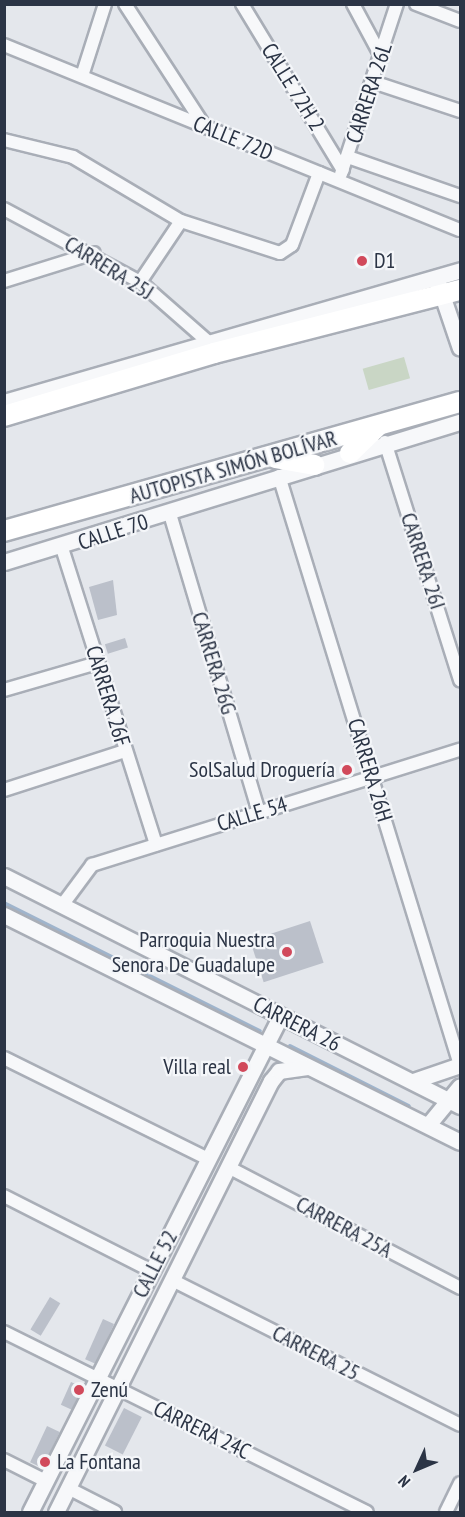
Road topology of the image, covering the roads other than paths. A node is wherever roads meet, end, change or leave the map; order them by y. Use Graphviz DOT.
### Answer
graph roads {
  1 [pos="105,4"];
  2 [pos="125,4"];
  3 [pos="242,4"];
  4 [pos="353,4"];
  5 [pos="397,4"];
  6 [pos="416,4"];
  7 [pos="460,21"];
  8 [pos="4,45"];
  9 [pos="381,56"];
  10 [pos="82,76"];
  11 [pos="373,82"];
  12 [pos="460,111"];
  13 [pos="205,126"];
  14 [pos="4,140"];
  15 [pos="348,157"];
  16 [pos="319,173"];
  17 [pos="341,175"];
  18 [pos="460,196"];
  19 [pos="4,209"];
  20 [pos="181,221"];
  21 [pos="460,230"];
  22 [pos="94,253"];
  23 [pos="460,270"];
  24 [pos="4,281"];
  25 [pos="140,282"];
  26 [pos="447,287"];
  27 [pos="206,340"];
  28 [pos="460,348"];
  29 [pos="80,387"];
  30 [pos="4,402"];
  31 [pos="460,402"];
  32 [pos="4,416"];
  33 [pos="460,422"];
  34 [pos="383,433"];
  35 [pos="350,453"];
  36 [pos="269,457"];
  37 [pos="314,465"];
  38 [pos="279,476"];
  39 [pos="170,514"];
  40 [pos="4,531"];
  41 [pos="62,548"];
  42 [pos="4,562"];
  43 [pos="97,663"];
  44 [pos="460,680"];
  45 [pos="4,690"];
  46 [pos="460,750"];
  47 [pos="125,751"];
  48 [pos="372,777"];
  49 [pos="4,790"];
  50 [pos="259,812"];
  51 [pos="156,844"];
  52 [pos="4,876"];
  53 [pos="63,904"];
  54 [pos="4,915"];
  55 [pos="280,1017"];
  56 [pos="265,1046"];
  57 [pos="4,1058"];
  58 [pos="460,1065"];
  59 [pos="307,1067"];
  60 [pos="412,1081"];
  61 [pos="460,1086"];
  62 [pos="454,1102"];
  63 [pos="428,1125"];
  64 [pos="460,1142"];
  65 [pos="208,1160"];
  66 [pos="228,1167"];
  67 [pos="4,1196"];
  68 [pos="152,1270"];
  69 [pos="172,1280"];
  70 [pos="460,1288"];
  71 [pos="4,1332"];
  72 [pos="97,1378"];
  73 [pos="118,1389"];
  74 [pos="460,1425"];
  75 [pos="4,1460"];
  76 [pos="46,1481"];
  77 [pos="460,1483"];
  78 [pos="68,1488"];
  79 [pos="30,1512"];
  80 [pos="56,1512"];
  81 [pos="115,1512"];
  82 [pos="367,1512"];
  83 [pos="446,1512"];
  1 -- 10 [label="street"];
  2 -- 13 [label="street"];
  3 -- 17 [label="street, CALLE 72H 2"];
  4 -- 9 [label="street"];
  5 -- 9 [label="street, CARRERA 26L"];
  6 -- 7 [label="street"];
  8 -- 10 [label="street, CALLE 72D"];
  9 -- 11 [label="street, CARRERA 26L"];
  10 -- 13 [label="street, CALLE 72D"];
  11 -- 12 [label="street"];
  11 -- 15 [label="street, CARRERA 26L"];
  13 -- 16 [label="street, CALLE 72D"];
  14 -- 20 [label="street"];
  15 -- 17 [label="street, CARRERA 26L"];
  15 -- 18 [label="street"];
  16 -- 17 [label="street, CALLE 72D"];
  16 -- 20 [label="street"];
  17 -- 21 [label="street, CALLE 72D"];
  19 -- 22 [label="street, CARRERA 25J"];
  20 -- 25 [label="street"];
  22 -- 24 [label="street"];
  22 -- 25 [label="street, CARRERA 25J"];
  23 -- 26 [label="street"];
  25 -- 27 [label="street, CARRERA 25J"];
  26 -- 27 [label="street"];
  26 -- 28 [label="street"];
  26 -- 29 [label="highway"];
  27 -- 29 [label="street"];
  29 -- 30 [label="street"];
  29 -- 32 [label="highway"];
  31 -- 34 [label="highway, AUTOPISTA SIMÓN BOLÍVAR"];
  33 -- 34 [label="street"];
  34 -- 35 [label="highway"];
  34 -- 36 [label="highway, AUTOPISTA SIMÓN BOLÍVAR"];
  34 -- 44 [label="street, CARRERA 26I"];
  35 -- 37 [label="street, CALLE 70"];
  36 -- 37 [label="highway"];
  36 -- 40 [label="highway, AUTOPISTA SIMÓN BOLÍVAR"];
  37 -- 38 [label="street, CALLE 70"];
  38 -- 39 [label="street, CALLE 70"];
  38 -- 48 [label="street, CARRERA 26H"];
  39 -- 41 [label="street, CALLE 70"];
  39 -- 50 [label="street, CARRERA 26G"];
  41 -- 42 [label="street, CALLE 70"];
  41 -- 43 [label="street, CARRERA 26F"];
  43 -- 45 [label="street"];
  43 -- 47 [label="street, CARRERA 26F"];
  46 -- 48 [label="street, CALLE 54"];
  47 -- 49 [label="street"];
  47 -- 51 [label="street, CARRERA 26F"];
  48 -- 50 [label="street, CALLE 54"];
  48 -- 58 [label="street, CARRERA 26H"];
  50 -- 51 [label="street, CALLE 54"];
  51 -- 53 [label="street, CALLE 54"];
  52 -- 53 [label="street, CARRERA 26"];
  53 -- 55 [label="street, CARRERA 26"];
  54 -- 56 [label="street, CARRERA 26"];
  55 -- 56 [label="street, CALLE 52"];
  55 -- 60 [label="street, CARRERA 26"];
  56 -- 59 [label="street, CARRERA 26"];
  56 -- 65 [label="street, CALLE 52"];
  57 -- 65 [label="street"];
  58 -- 60 [label="street"];
  59 -- 63 [label="street, CARRERA 26"];
  59 -- 66 [label="street, CALLE 52"];
  60 -- 62 [label="street, CARRERA 26"];
  61 -- 62 [label="street"];
  62 -- 63 [label="street"];
  63 -- 64 [label="street, CARRERA 26"];
  65 -- 68 [label="street, CALLE 52"];
  66 -- 69 [label="street, CALLE 52"];
  66 -- 70 [label="street, CARRERA 25A"];
  67 -- 68 [label="street"];
  68 -- 72 [label="street, CALLE 52"];
  69 -- 73 [label="street, CALLE 52"];
  69 -- 74 [label="street, CARRERA 25"];
  71 -- 72 [label="street, CARRERA 24C"];
  72 -- 73 [label="street, CARRERA 24C"];
  72 -- 76 [label="street, CALLE 52"];
  73 -- 78 [label="street, CALLE 52"];
  73 -- 82 [label="street, CARRERA 24C"];
  75 -- 76 [label="street"];
  76 -- 79 [label="street, CALLE 52"];
  77 -- 83 [label="street"];
  78 -- 80 [label="street, CALLE 52"];
  78 -- 81 [label="street"];
}
